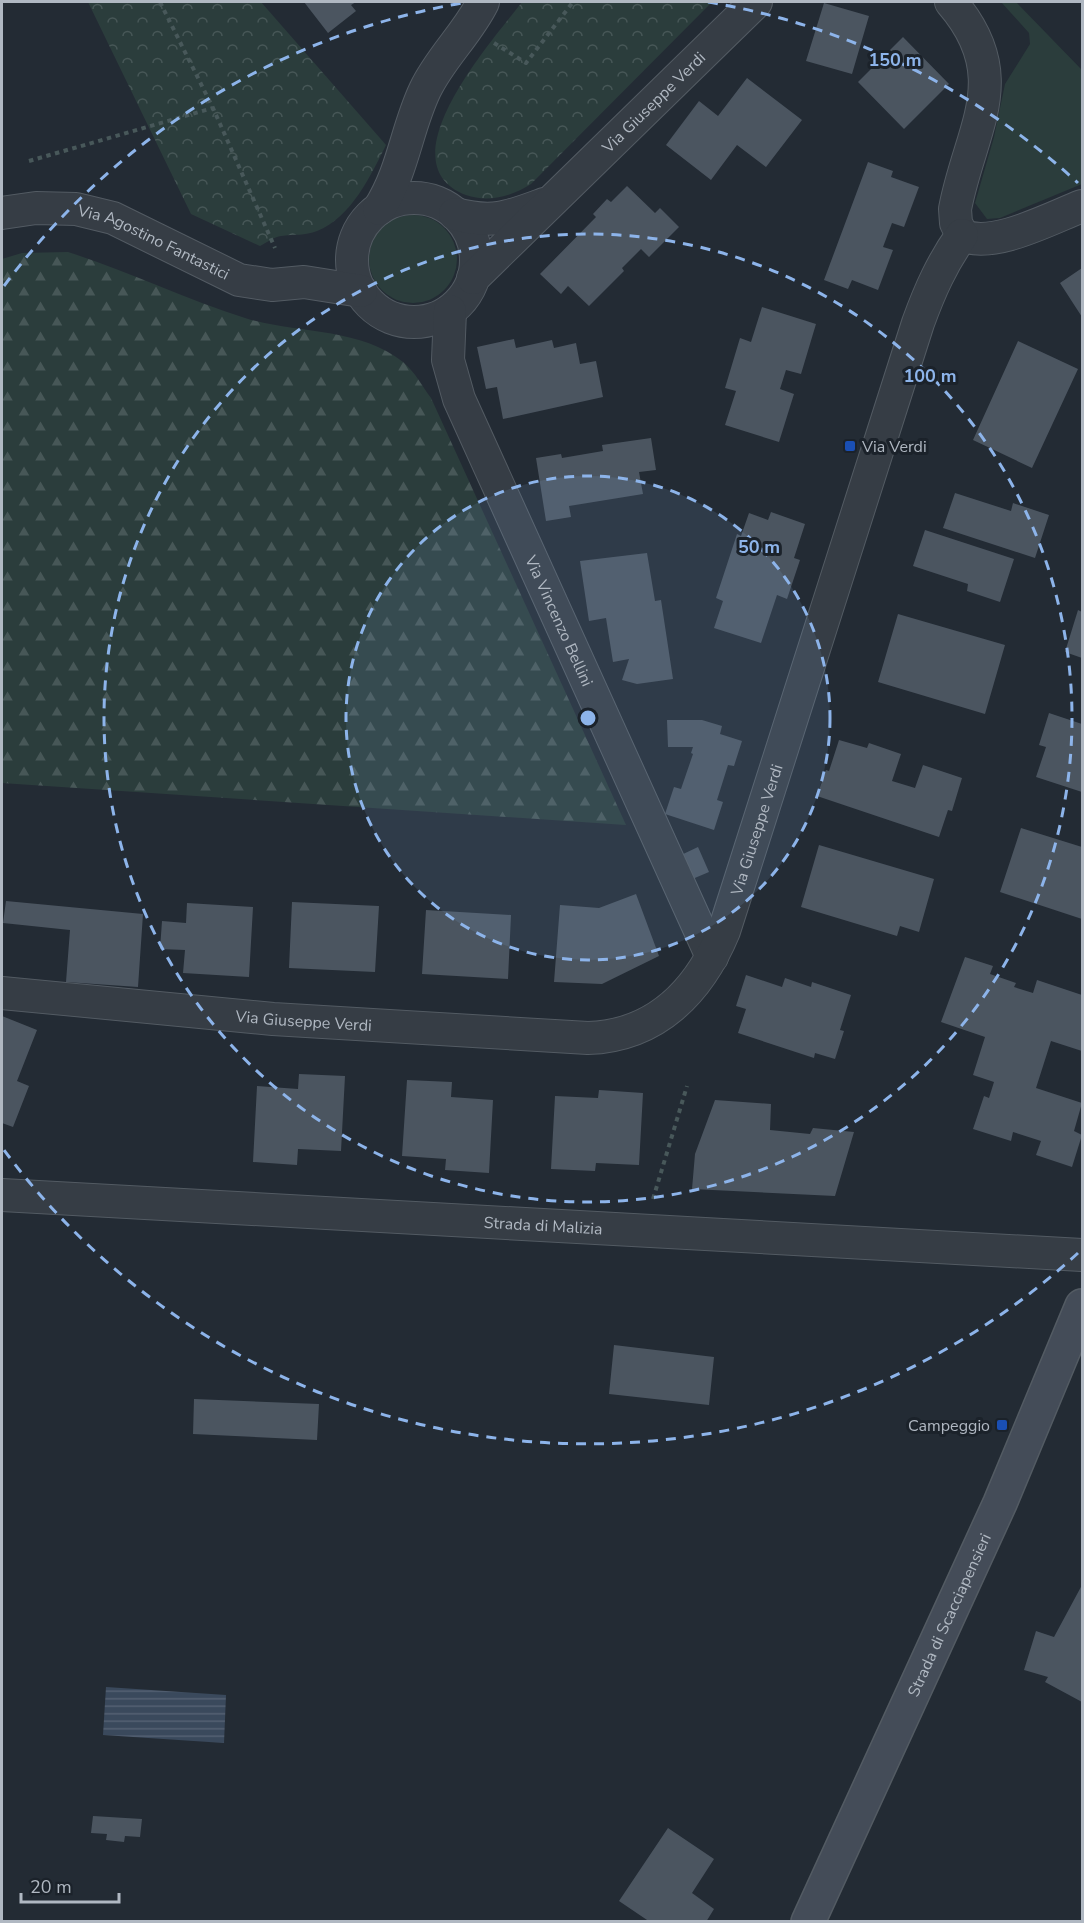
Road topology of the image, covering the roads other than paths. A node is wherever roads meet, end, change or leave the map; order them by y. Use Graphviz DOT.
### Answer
graph roads {
  1 [pos="483,2"];
  2 [pos="756,2"];
  3 [pos="951,2"];
  4 [pos="410,136"];
  5 [pos="551,202"];
  6 [pos="1083,206"];
  7 [pos="446,208"];
  8 [pos="379,209"];
  9 [pos="2,213"];
  10 [pos="962,236"];
  11 [pos="353,252"];
  12 [pos="473,278"];
  13 [pos="304,282"];
  14 [pos="361,291"];
  15 [pos="450,311"];
  16 [pos="712,957"];
  17 [pos="2,993"];
  18 [pos="2,1195"];
  19 [pos="1083,1255"];
  20 [pos="1083,1306"];
  21 [pos="808,1922"];
  1 -- 4 [label="street"];
  2 -- 5 [label="street, Via Giuseppe Verdi"];
  3 -- 10 [label="street"];
  4 -- 7 [label="street, Via Giuseppe Verdi"];
  4 -- 8 [label="street"];
  5 -- 7 [label="street, Via Giuseppe Verdi"];
  5 -- 12 [label="street, Via Giuseppe Verdi"];
  6 -- 10 [label="street"];
  7 -- 8 [label="street, Via Giuseppe Verdi"];
  7 -- 12 [label="street, Via Giuseppe Verdi"];
  8 -- 11 [label="street"];
  9 -- 13 [label="street, Via Agostino Fantastici"];
  10 -- 16 [label="street, Via Giuseppe Verdi"];
  11 -- 13 [label="street, Via Agostino Fantastici"];
  11 -- 14 [label="street"];
  12 -- 15 [label="street, Via Giuseppe Verdi"];
  13 -- 14 [label="street, Via Agostino Fantastici"];
  14 -- 15 [label="street"];
  15 -- 16 [label="street, Via Vincenzo Bellini"];
  16 -- 17 [label="street, Via Giuseppe Verdi"];
  18 -- 19 [label="street, Strada di Malizia"];
  20 -- 21 [label="street, Strada di Scacciapensieri"];
}
